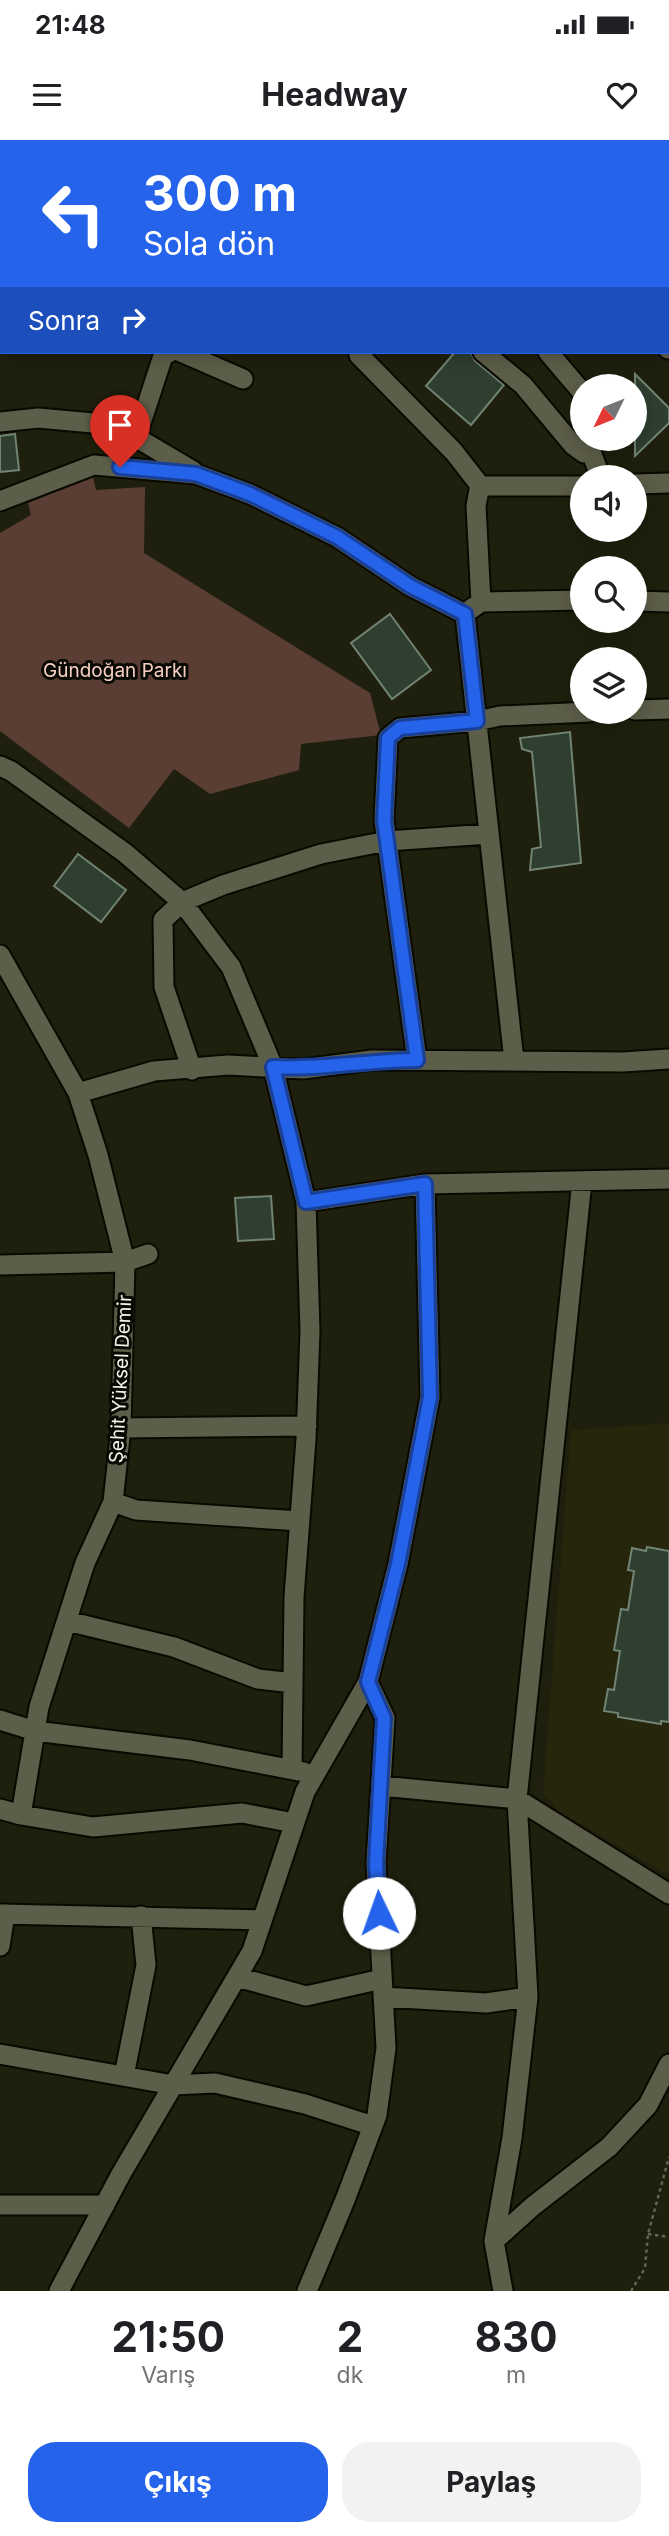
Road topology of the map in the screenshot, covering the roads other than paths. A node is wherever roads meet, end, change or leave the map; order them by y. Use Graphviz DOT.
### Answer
graph roads {
  1 [pos="166,354"];
  2 [pos="186,354"];
  3 [pos="485,354"];
  4 [pos="550,354"];
  5 [pos="359,355"];
  6 [pos="570,378"];
  7 [pos="243,379"];
  8 [pos="0,422"];
  9 [pos="136,438"];
  10 [pos="570,441"];
  11 [pos="196,474"];
  12 [pos="669,483"];
  13 [pos="647,484"];
  14 [pos="570,485"];
  15 [pos="482,488"];
  16 [pos="0,500"];
  17 [pos="570,600"];
  18 [pos="481,601"];
  19 [pos="647,601"];
  20 [pos="669,602"];
  21 [pos="465,614"];
  22 [pos="669,709"];
  23 [pos="647,710"];
  24 [pos="570,713"];
  25 [pos="477,721"];
  26 [pos="0,766"];
  27 [pos="489,834"];
  28 [pos="387,841"];
  29 [pos="182,902"];
  30 [pos="0,955"];
  31 [pos="669,1059"];
  32 [pos="417,1060"];
  33 [pos="514,1060"];
  34 [pos="273,1067"];
  35 [pos="192,1070"];
  36 [pos="78,1093"];
  37 [pos="669,1179"];
  38 [pos="582,1181"];
  39 [pos="425,1184"];
  40 [pos="306,1202"];
  41 [pos="148,1254"];
  42 [pos="125,1262"];
  43 [pos="0,1265"];
  44 [pos="307,1426"];
  45 [pos="121,1428"];
  46 [pos="113,1502"];
  47 [pos="300,1521"];
  48 [pos="67,1620"];
  49 [pos="368,1682"];
  50 [pos="293,1683"];
  51 [pos="0,1720"];
  52 [pos="35,1731"];
  53 [pos="292,1769"];
  54 [pos="315,1774"];
  55 [pos="381,1786"];
  56 [pos="517,1799"];
  57 [pos="0,1809"];
  58 [pos="21,1815"];
  59 [pos="294,1823"];
  60 [pos="669,1894"];
  61 [pos="3,1914"];
  62 [pos="141,1916"];
  63 [pos="262,1920"];
  64 [pos="0,1946"];
  65 [pos="237,1977"];
  66 [pos="382,1988"];
  67 [pos="528,1997"];
  68 [pos="0,2053"];
  69 [pos="669,2064"];
  70 [pos="124,2077"];
  71 [pos="173,2085"];
  72 [pos="373,2126"];
  73 [pos="0,2205"];
  74 [pos="105,2205"];
  75 [pos="494,2241"];
  76 [pos="59,2291"];
  77 [pos="307,2291"];
  78 [pos="503,2291"];
  1 -- 9 [label="street"];
  2 -- 7 [label="street"];
  3 -- 10 [label="street"];
  4 -- 6 [label="street"];
  5 -- 15 [label="street"];
  8 -- 9 [label="street"];
  9 -- 11 [label="street"];
  11 -- 16 [label="street"];
  11 -- 21 [label="street"];
  12 -- 13 [label="street"];
  14 -- 15 [label="street"];
  15 -- 18 [label="street"];
  17 -- 18 [label="street"];
  18 -- 21 [label="street"];
  19 -- 20 [label="street"];
  21 -- 25 [label="street"];
  22 -- 23 [label="street"];
  24 -- 25 [label="street"];
  25 -- 27 [label="street"];
  25 -- 28 [label="street"];
  26 -- 29 [label="street"];
  27 -- 28 [label="street"];
  27 -- 33 [label="street"];
  28 -- 29 [label="street"];
  28 -- 32 [label="street"];
  29 -- 34 [label="street"];
  29 -- 35 [label="street"];
  30 -- 36 [label="street, Şehit Yüksel Demir"];
  31 -- 33 [label="street"];
  32 -- 33 [label="street"];
  32 -- 34 [label="street"];
  34 -- 35 [label="street"];
  34 -- 40 [label="street"];
  35 -- 36 [label="street"];
  36 -- 42 [label="street, Şehit Yüksel Demir"];
  37 -- 38 [label="street"];
  38 -- 39 [label="street"];
  38 -- 56 [label="street"];
  39 -- 40 [label="street"];
  39 -- 49 [label="street"];
  40 -- 44 [label="street"];
  41 -- 42 [label="street"];
  42 -- 43 [label="street"];
  42 -- 45 [label="street, Şehit Yüksel Demir"];
  44 -- 45 [label="street"];
  44 -- 47 [label="street"];
  45 -- 46 [label="street, Şehit Yüksel Demir"];
  46 -- 47 [label="street"];
  46 -- 48 [label="street, Şehit Yüksel Demir"];
  47 -- 50 [label="street"];
  48 -- 50 [label="street"];
  48 -- 52 [label="street, Şehit Yüksel Demir"];
  49 -- 54 [label="street"];
  49 -- 55 [label="street"];
  50 -- 53 [label="street"];
  51 -- 52 [label="street"];
  52 -- 53 [label="street"];
  52 -- 58 [label="street, Şehit Yüksel Demir"];
  53 -- 54 [label="street"];
  54 -- 59 [label="street"];
  55 -- 56 [label="street"];
  55 -- 66 [label="street"];
  56 -- 60 [label="street"];
  56 -- 67 [label="street"];
  57 -- 58 [label="street"];
  58 -- 59 [label="street"];
  59 -- 63 [label="street"];
  61 -- 62 [label="street"];
  61 -- 64 [label="street"];
  62 -- 63 [label="street"];
  62 -- 70 [label="street"];
  63 -- 65 [label="street"];
  65 -- 66 [label="street"];
  65 -- 71 [label="street"];
  66 -- 67 [label="street"];
  66 -- 72 [label="street"];
  67 -- 75 [label="street"];
  68 -- 70 [label="street"];
  69 -- 75 [label="street"];
  70 -- 71 [label="street"];
  71 -- 72 [label="street"];
  71 -- 74 [label="street"];
  72 -- 77 [label="street"];
  73 -- 74 [label="street"];
  74 -- 76 [label="street"];
  75 -- 78 [label="street"];
}
